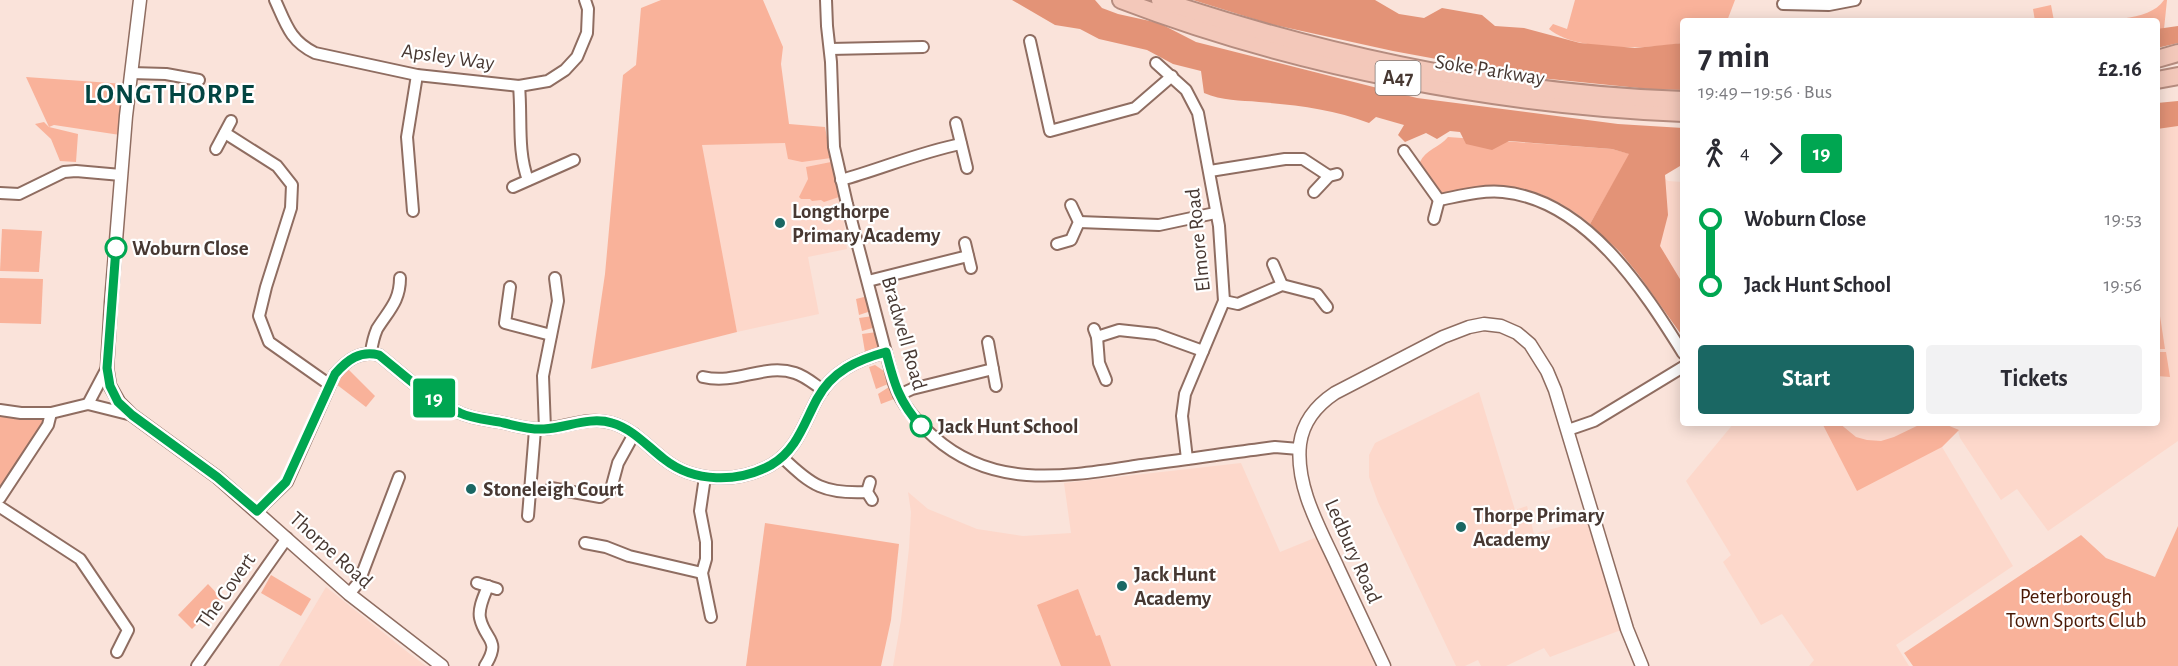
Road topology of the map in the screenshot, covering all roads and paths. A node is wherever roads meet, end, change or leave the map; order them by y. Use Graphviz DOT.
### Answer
graph roads {
  1 [pos="140,0"];
  2 [pos="275,0"];
  3 [pos="585,0"];
  4 [pos="826,0"];
  5 [pos="1121,0"];
  6 [pos="1160,0"];
  7 [pos="1855,0"];
  8 [pos="1783,4"];
  9 [pos="1030,41"];
  10 [pos="923,47"];
  11 [pos="830,49"];
  12 [pos="2178,53"];
  13 [pos="2160,57"];
  14 [pos="2178,62"];
  15 [pos="1156,63"];
  16 [pos="2160,65"];
  17 [pos="131,72"];
  18 [pos="417,75"];
  19 [pos="1172,76"];
  20 [pos="2178,76"];
  21 [pos="2160,79"];
  22 [pos="199,80"];
  23 [pos="2178,85"];
  24 [pos="519,86"];
  25 [pos="2160,86"];
  26 [pos="1680,100"];
  27 [pos="1680,113"];
  28 [pos="231,121"];
  29 [pos="956,123"];
  30 [pos="225,133"];
  31 [pos="961,144"];
  32 [pos="216,149"];
  33 [pos="1411,154"];
  34 [pos="574,160"];
  35 [pos="967,168"];
  36 [pos="1210,171"];
  37 [pos="122,175"];
  38 [pos="528,180"];
  39 [pos="841,180"];
  40 [pos="513,187"];
  41 [pos="1314,192"];
  42 [pos="0,193"];
  43 [pos="1439,200"];
  44 [pos="1071,205"];
  45 [pos="413,211"];
  46 [pos="1215,213"];
  47 [pos="1434,219"];
  48 [pos="1079,222"];
  49 [pos="965,243"];
  50 [pos="1058,244"];
  51 [pos="968,256"];
  52 [pos="1273,264"];
  53 [pos="971,268"];
  54 [pos="400,278"];
  55 [pos="555,278"];
  56 [pos="868,280"];
  57 [pos="1282,285"];
  58 [pos="510,287"];
  59 [pos="1224,301"];
  60 [pos="1327,307"];
  61 [pos="551,334"];
  62 [pos="988,342"];
  63 [pos="1680,348"];
  64 [pos="1203,351"];
  65 [pos="370,352"];
  66 [pos="886,352"];
  67 [pos="107,368"];
  68 [pos="993,369"];
  69 [pos="1680,369"];
  70 [pos="703,377"];
  71 [pos="1106,380"];
  72 [pos="330,385"];
  73 [pos="996,386"];
  74 [pos="823,390"];
  75 [pos="899,396"];
  76 [pos="88,404"];
  77 [pos="0,410"];
  78 [pos="51,413"];
  79 [pos="132,415"];
  80 [pos="540,429"];
  81 [pos="1568,430"];
  82 [pos="634,434"];
  83 [pos="1299,449"];
  84 [pos="782,457"];
  85 [pos="1187,459"];
  86 [pos="399,477"];
  87 [pos="705,477"];
  88 [pos="551,488"];
  89 [pos="870,491"];
  90 [pos="0,498"];
  91 [pos="0,507"];
  92 [pos="257,511"];
  93 [pos="528,516"];
  94 [pos="287,538"];
  95 [pos="585,543"];
  96 [pos="702,573"];
  97 [pos="487,586"];
  98 [pos="349,594"];
  99 [pos="711,617"];
  100 [pos="117,652"];
  101 [pos="197,666"];
  102 [pos="442,666"];
  103 [pos="484,666"];
  104 [pos="1384,666"];
  105 [pos="1642,666"];
  1 -- 17 [label="street, Thorpe Road"];
  2 -- 18 [label="street, Apsley Way"];
  3 -- 24 [label="street, Apsley Way"];
  4 -- 11 [label="street, Bradwell Road"];
  5 -- 27 [label="highway, Soke Parkway / A47"];
  6 -- 26 [label="highway, Soke Parkway / A47"];
  7 -- 8 [label="street"];
  9 -- 19 [label="street"];
  10 -- 11 [label="street"];
  11 -- 39 [label="street, Bradwell Road"];
  12 -- 13 [label="highway"];
  14 -- 16 [label="highway"];
  15 -- 19 [label="street, Elmore Road"];
  17 -- 22 [label="street"];
  17 -- 37 [label="street, Thorpe Road"];
  18 -- 24 [label="street, Apsley Way"];
  18 -- 45 [label="street"];
  19 -- 36 [label="street, Elmore Road"];
  20 -- 21 [label="highway"];
  23 -- 25 [label="highway"];
  24 -- 38 [label="street"];
  28 -- 30 [label="street"];
  29 -- 31 [label="street"];
  30 -- 32 [label="street"];
  30 -- 72 [label="street"];
  31 -- 35 [label="street"];
  31 -- 39 [label="street"];
  33 -- 43 [label="street"];
  34 -- 38 [label="street"];
  36 -- 41 [label="street"];
  36 -- 46 [label="street, Elmore Road"];
  37 -- 42 [label="street"];
  37 -- 67 [label="street, Thorpe Road"];
  38 -- 40 [label="street"];
  39 -- 56 [label="street, Bradwell Road"];
  43 -- 47 [label="street"];
  43 -- 63 [label="street"];
  44 -- 48 [label="street"];
  46 -- 48 [label="street"];
  46 -- 59 [label="street, Elmore Road"];
  48 -- 50 [label="street"];
  49 -- 51 [label="street"];
  51 -- 53 [label="street"];
  51 -- 56 [label="street"];
  52 -- 57 [label="street"];
  54 -- 65 [label="street"];
  55 -- 61 [label="street"];
  56 -- 66 [label="street, Bradwell Road"];
  57 -- 59 [label="street"];
  57 -- 60 [label="street"];
  58 -- 61 [label="street"];
  59 -- 64 [label="street, Elmore Road"];
  61 -- 80 [label="street"];
  62 -- 68 [label="street"];
  64 -- 71 [label="street"];
  64 -- 85 [label="street, Elmore Road"];
  65 -- 72 [label="street"];
  65 -- 80 [label="street"];
  66 -- 74 [label="street"];
  66 -- 75 [label="street, Bradwell Road"];
  67 -- 76 [label="street"];
  67 -- 79 [label="street, Thorpe Road"];
  68 -- 73 [label="street"];
  68 -- 75 [label="street"];
  69 -- 81 [label="street"];
  70 -- 74 [label="street"];
  72 -- 92 [label="street"];
  74 -- 84 [label="street"];
  75 -- 85 [label="street, Bradwell Road"];
  76 -- 78 [label="street"];
  76 -- 79 [label="street"];
  77 -- 78 [label="street"];
  78 -- 90 [label="street"];
  79 -- 92 [label="street, Thorpe Road"];
  80 -- 82 [label="street"];
  80 -- 93 [label="street"];
  81 -- 83 [label="street"];
  81 -- 105 [label="street"];
  82 -- 87 [label="street"];
  82 -- 88 [label="street"];
  83 -- 85 [label="street, Bradwell Road"];
  83 -- 104 [label="street, Ledbury Road"];
  84 -- 87 [label="street"];
  84 -- 89 [label="street"];
  86 -- 98 [label="street"];
  87 -- 96 [label="street"];
  91 -- 100 [label="street"];
  92 -- 94 [label="street, Thorpe Road"];
  94 -- 98 [label="street, Thorpe Road"];
  94 -- 101 [label="street, The Covert"];
  95 -- 96 [label="street"];
  96 -- 99 [label="street"];
  97 -- 103 [label="street"];
  98 -- 102 [label="street, Thorpe Road"];
}
